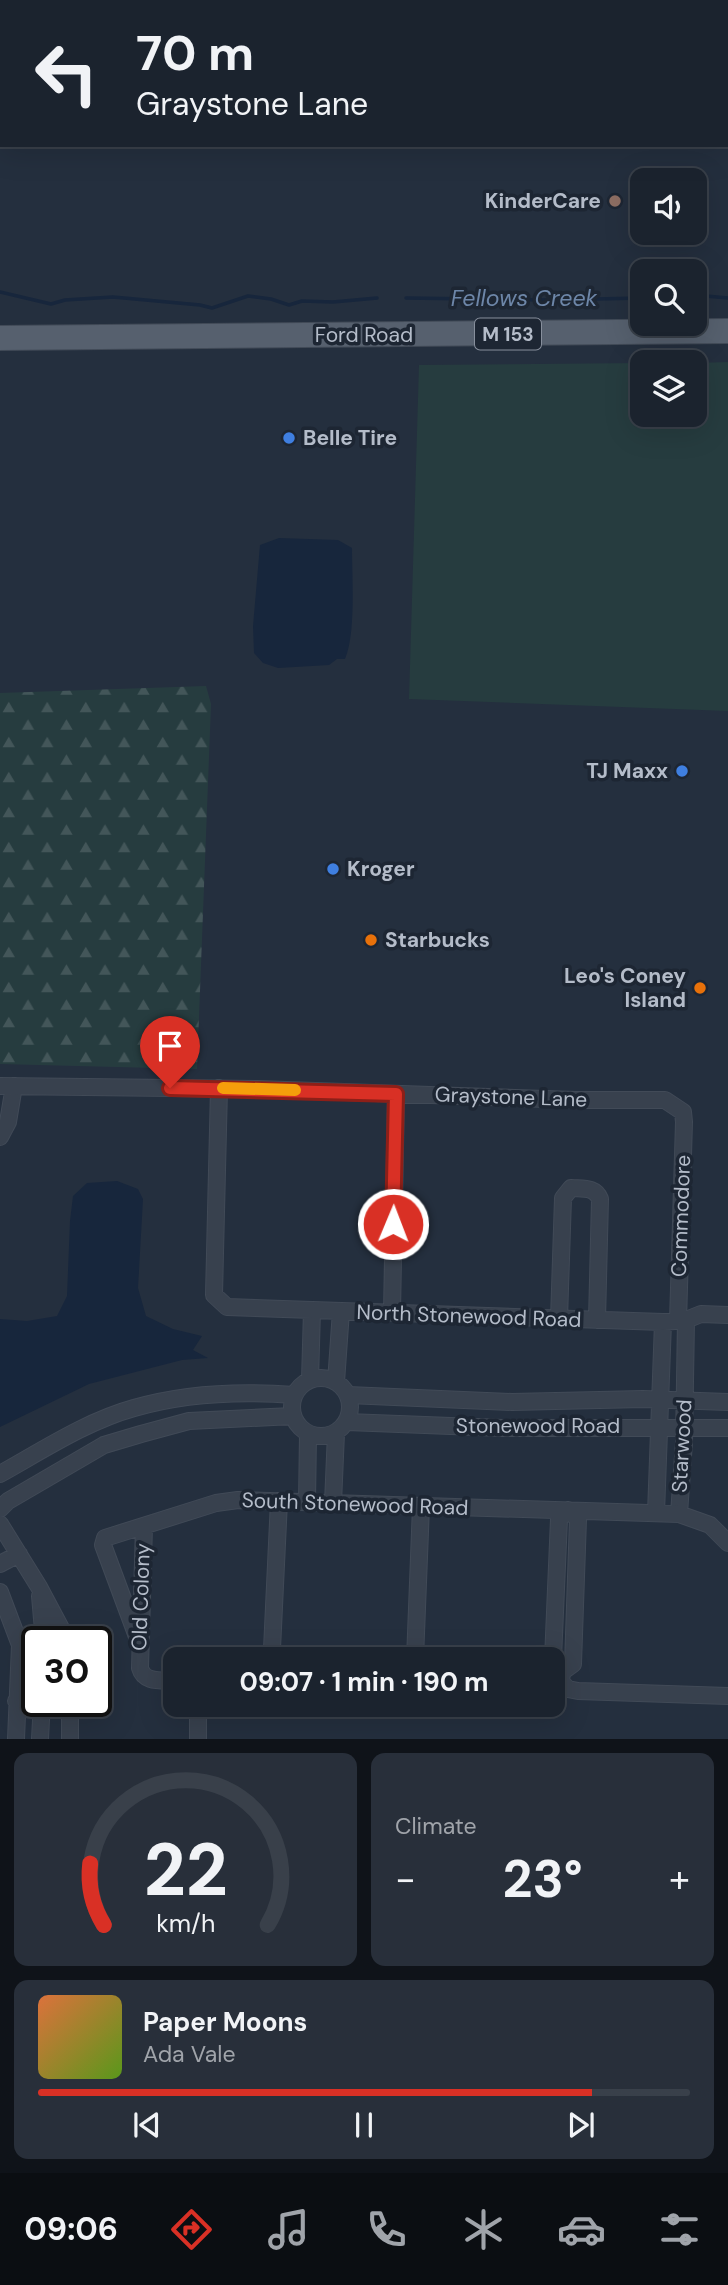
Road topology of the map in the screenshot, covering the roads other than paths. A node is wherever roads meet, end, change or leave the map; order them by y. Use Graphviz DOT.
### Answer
graph roads {
  1 [pos="728,331"];
  2 [pos="0,338"];
  3 [pos="7,1086"];
  4 [pos="219,1088"];
  5 [pos="396,1094"];
  6 [pos="683,1112"];
  7 [pos="0,1137"];
  8 [pos="312,1310"];
  9 [pos="341,1311"];
  10 [pos="392,1313"];
  11 [pos="728,1315"];
  12 [pos="559,1319"];
  13 [pos="597,1320"];
  14 [pos="675,1321"];
  15 [pos="310,1380"];
  16 [pos="336,1382"];
  17 [pos="294,1395"];
  18 [pos="348,1395"];
  19 [pos="660,1400"];
  20 [pos="684,1401"];
  21 [pos="728,1402"];
  22 [pos="293,1416"];
  23 [pos="659,1426"];
  24 [pos="342,1427"];
  25 [pos="684,1427"];
  26 [pos="728,1428"];
  27 [pos="308,1434"];
  28 [pos="0,1474"];
  29 [pos="279,1501"];
  30 [pos="307,1502"];
  31 [pos="333,1503"];
  32 [pos="421,1506"];
  33 [pos="0,1508"];
  34 [pos="568,1510"];
  35 [pos="656,1513"];
  36 [pos="679,1514"];
  37 [pos="0,1524"];
  38 [pos="144,1526"];
  39 [pos="728,1543"];
  40 [pos="19,1554"];
  41 [pos="0,1564"];
  42 [pos="39,1587"];
  43 [pos="0,1592"];
  44 [pos="43,1626"];
  45 [pos="60,1626"];
  46 [pos="139,1642"];
  47 [pos="272,1647"];
  48 [pos="415,1647"];
  49 [pos="565,1666"];
  50 [pos="163,1680"];
  51 [pos="565,1684"];
  52 [pos="728,1696"];
  53 [pos="16,1701"];
  54 [pos="21,1701"];
  55 [pos="41,1717"];
  56 [pos="70,1717"];
  57 [pos="198,1717"];
  58 [pos="16,1739"];
  59 [pos="40,1739"];
  60 [pos="69,1739"];
  61 [pos="198,1739"];
  1 -- 2 [label="main road, Ford Road / M 153"];
  3 -- 4 [label="street, Graystone Lane"];
  3 -- 7 [label="street"];
  4 -- 5 [label="street, Graystone Lane"];
  4 -- 8 [label="street, North Stonewood Road"];
  5 -- 6 [label="street, Graystone Lane"];
  5 -- 10 [label="street"];
  6 -- 14 [label="street, Commodore"];
  8 -- 9 [label="street, North Stonewood Road"];
  8 -- 15 [label="street"];
  9 -- 10 [label="street, North Stonewood Road"];
  9 -- 16 [label="street"];
  10 -- 12 [label="street, North Stonewood Road"];
  11 -- 14 [label="street, North Stonewood Road"];
  12 -- 13 [label="street, North Stonewood Road"];
  12 -- 13 [label="street"];
  13 -- 14 [label="street, North Stonewood Road"];
  14 -- 19 [label="street, Starwood"];
  14 -- 20 [label="street, Starwood"];
  15 -- 16 [label="street"];
  15 -- 17 [label="street"];
  16 -- 18 [label="street"];
  17 -- 22 [label="street"];
  17 -- 28 [label="street"];
  18 -- 19 [label="street, Stonewood Road"];
  18 -- 24 [label="street"];
  19 -- 20 [label="street, Stonewood Road"];
  19 -- 23 [label="street, Starwood"];
  20 -- 21 [label="street, Stonewood Road"];
  20 -- 25 [label="street, Starwood"];
  22 -- 27 [label="street"];
  22 -- 33 [label="street"];
  23 -- 24 [label="street, Stonewood Road"];
  23 -- 25 [label="street, Stonewood Road"];
  23 -- 35 [label="street, Starwood"];
  24 -- 27 [label="street"];
  24 -- 31 [label="street"];
  25 -- 26 [label="street, Stonewood Road"];
  25 -- 36 [label="street, Starwood"];
  27 -- 30 [label="street"];
  29 -- 30 [label="street, South Stonewood Road"];
  29 -- 38 [label="street, South Stonewood Road"];
  29 -- 47 [label="street"];
  30 -- 31 [label="street, South Stonewood Road"];
  31 -- 32 [label="street, South Stonewood Road"];
  32 -- 34 [label="street, South Stonewood Road"];
  32 -- 48 [label="street"];
  34 -- 35 [label="street, South Stonewood Road"];
  34 -- 49 [label="street"];
  35 -- 36 [label="street, South Stonewood Road"];
  36 -- 39 [label="street, Starwood"];
  37 -- 40 [label="street"];
  38 -- 46 [label="street, Old Colony"];
  38 -- 46 [label="street, South Stonewood Road"];
  40 -- 41 [label="street"];
  40 -- 42 [label="street"];
  42 -- 44 [label="street"];
  42 -- 45 [label="street"];
  43 -- 53 [label="street"];
  46 -- 50 [label="street, Old Colony"];
  51 -- 52 [label="street"];
  53 -- 54 [label="street"];
  53 -- 58 [label="street"];
  55 -- 59 [label="street"];
  56 -- 60 [label="street"];
  57 -- 61 [label="street"];
}
